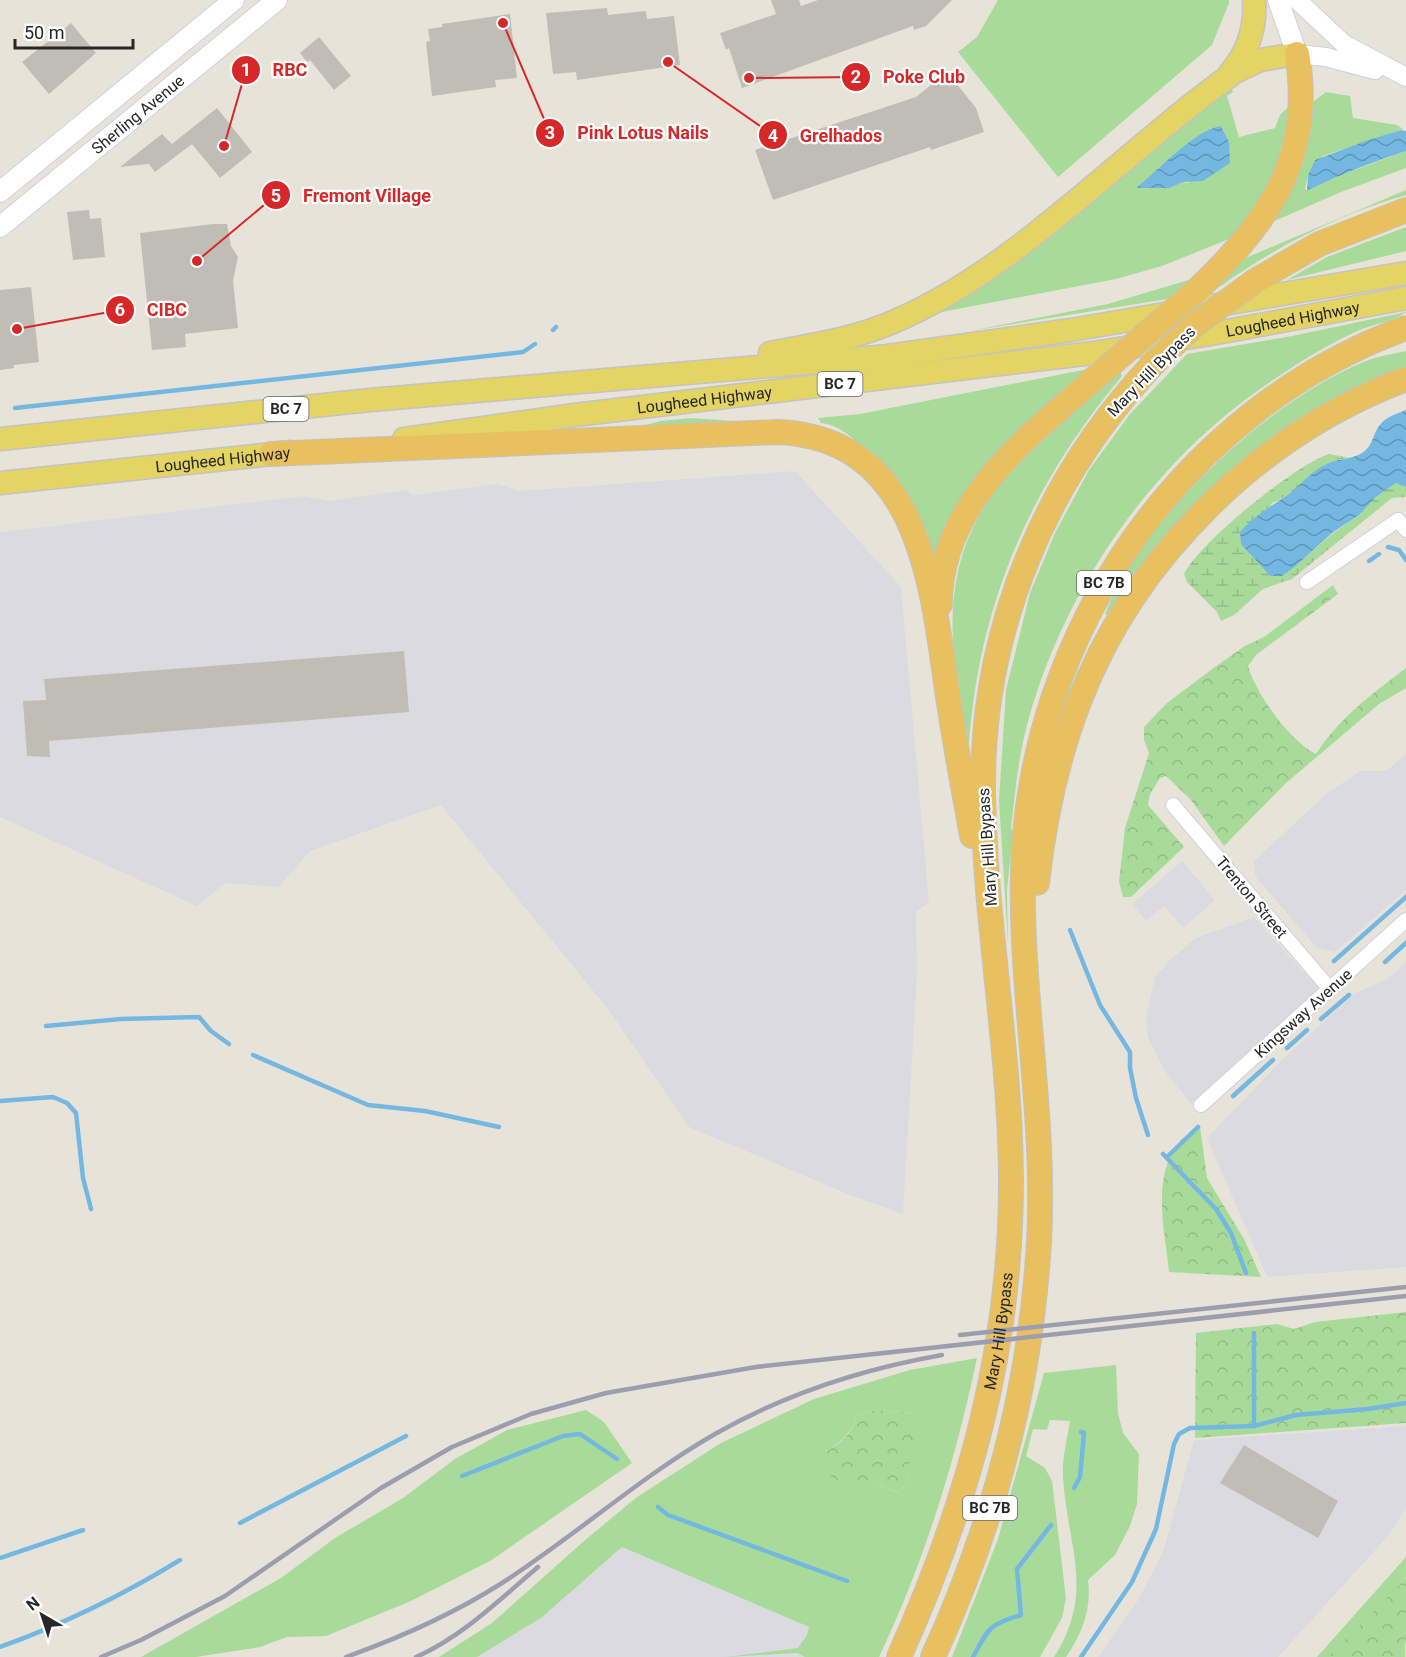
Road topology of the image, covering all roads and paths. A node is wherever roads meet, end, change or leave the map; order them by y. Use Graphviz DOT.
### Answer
graph roads {
  1 [pos="234,0"];
  2 [pos="277,0"];
  3 [pos="1254,0"];
  4 [pos="1278,0"];
  5 [pos="1298,0"];
  6 [pos="1296,54"];
  7 [pos="1406,78"];
  8 [pos="1223,81"];
  9 [pos="0,192"];
  10 [pos="1406,210"];
  11 [pos="0,227"];
  12 [pos="1406,273"];
  13 [pos="1406,298"];
  14 [pos="1406,328"];
  15 [pos="1406,379"];
  16 [pos="525,388"];
  17 [pos="0,429"];
  18 [pos="47,435"];
  19 [pos="0,440"];
  20 [pos="271,454"];
  21 [pos="0,483"];
  22 [pos="1402,525"];
  23 [pos="1307,582"];
  24 [pos="940,633"];
  25 [pos="1173,805"];
  26 [pos="1406,920"];
  27 [pos="996,959"];
  28 [pos="1026,972"];
  29 [pos="1330,989"];
  30 [pos="1201,1105"];
  31 [pos="899,1657"];
  32 [pos="933,1657"];
  1 -- 9 [label="main road, Sherling Avenue"];
  2 -- 11 [label="main road, Sherling Avenue"];
  3 -- 8 [label="main road"];
  4 -- 6 [label="main road"];
  5 -- 7 [label="street"];
  6 -- 7 [label="street"];
  6 -- 8 [label="main road"];
  6 -- 24 [label="highway, bridge"];
  8 -- 16 [label="main road"];
  10 -- 27 [label="highway, Mary Hill Bypass / BC 7B, bridge"];
  12 -- 16 [label="main road, Lougheed Highway / BC 7"];
  13 -- 20 [label="main road, Lougheed Highway / BC 7"];
  14 -- 28 [label="highway, Mary Hill Bypass / BC 7B"];
  15 -- 28 [label="highway"];
  16 -- 18 [label="main road, Lougheed Highway / BC 7"];
  17 -- 18 [label="main road"];
  18 -- 19 [label="main road, Lougheed Highway / BC 7"];
  20 -- 21 [label="main road, Lougheed Highway / BC 7"];
  20 -- 24 [label="highway"];
  22 -- 23 [label="street"];
  24 -- 27 [label="highway"];
  25 -- 29 [label="street, Trenton Street"];
  26 -- 29 [label="street, Kingsway Avenue"];
  27 -- 31 [label="highway, Mary Hill Bypass / BC 7B"];
  28 -- 32 [label="highway, Mary Hill Bypass / BC 7B"];
  29 -- 30 [label="street, Kingsway Avenue"];
}
